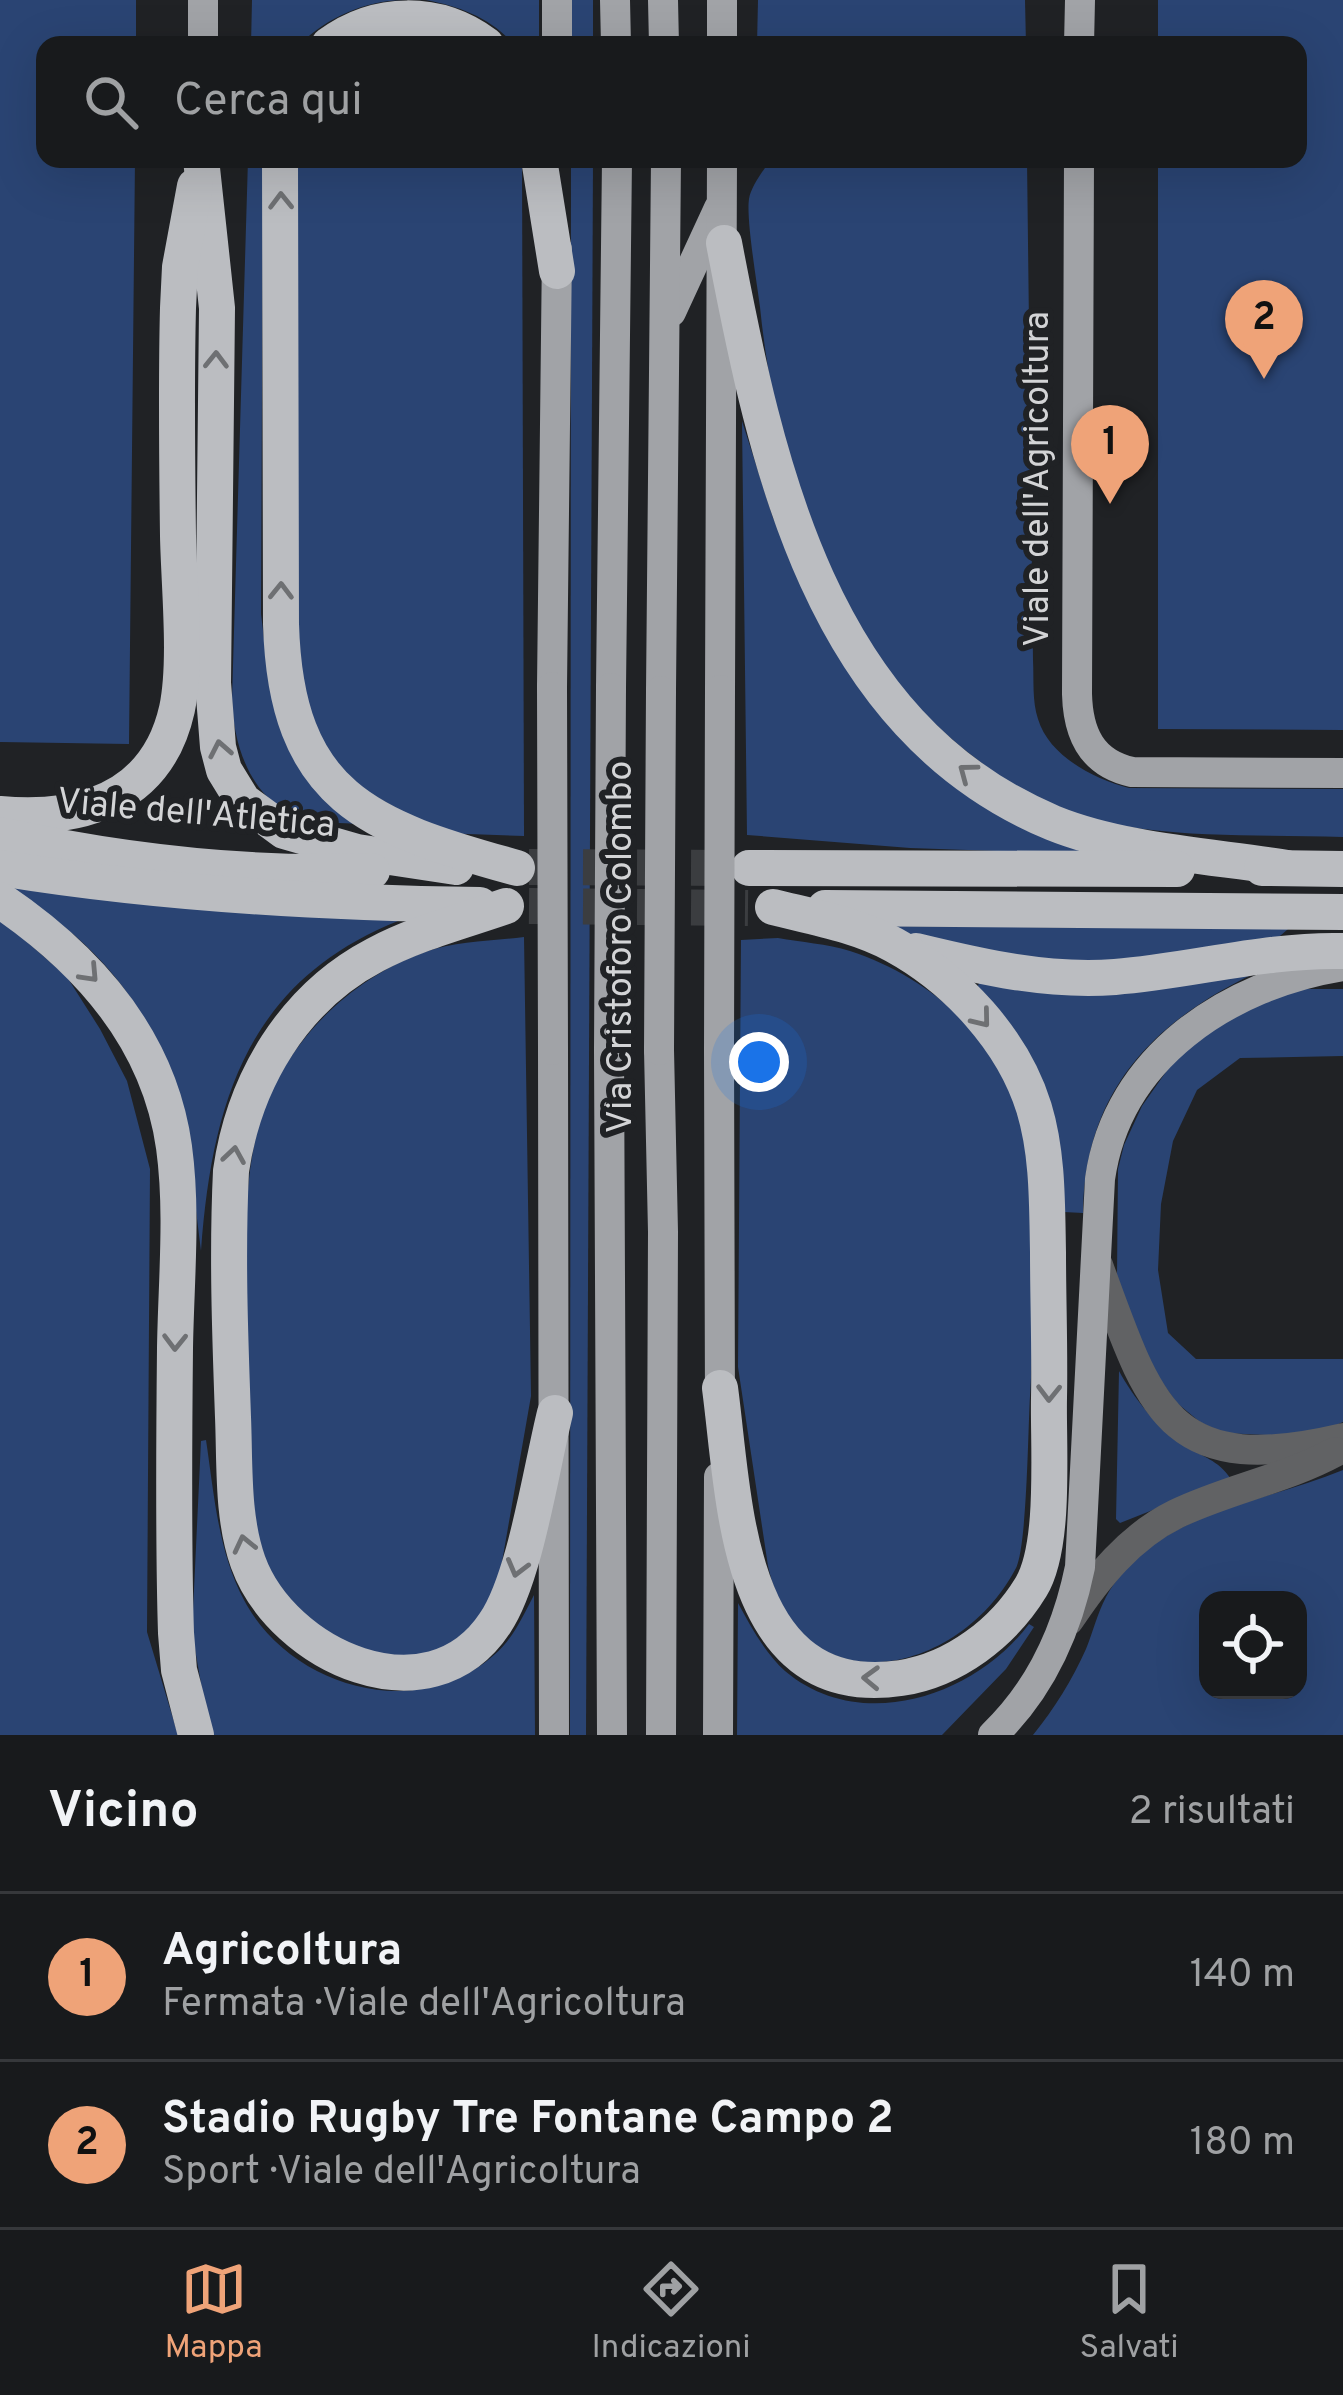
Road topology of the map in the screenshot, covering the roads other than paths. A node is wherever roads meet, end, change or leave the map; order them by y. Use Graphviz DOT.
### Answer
graph roads {
  1 [pos="203,0"];
  2 [pos="557,0"];
  3 [pos="722,0"];
  4 [pos="1079,0"];
  5 [pos="615,1"];
  6 [pos="663,1"];
  7 [pos="202,36"];
  8 [pos="346,36"];
  9 [pos="472,36"];
  10 [pos="557,36"];
  11 [pos="616,36"];
  12 [pos="664,36"];
  13 [pos="722,36"];
  14 [pos="1079,36"];
  15 [pos="199,168"];
  16 [pos="202,168"];
  17 [pos="280,168"];
  18 [pos="540,168"];
  19 [pos="557,168"];
  20 [pos="617,168"];
  21 [pos="666,168"];
  22 [pos="722,168"];
  23 [pos="1079,168"];
  24 [pos="722,199"];
  25 [pos="724,243"];
  26 [pos="557,271"];
  27 [pos="666,322"];
  28 [pos="1343,773"];
  29 [pos="0,814"];
  30 [pos="0,835"];
  31 [pos="456,867"];
  32 [pos="0,868"];
  33 [pos="749,868"];
  34 [pos="1286,868"];
  35 [pos="1343,869"];
  36 [pos="0,900"];
  37 [pos="1343,912"];
  38 [pos="895,945"];
  39 [pos="1343,951"];
  40 [pos="1343,966"];
  41 [pos="1098,1265"];
  42 [pos="720,1388"];
  43 [pos="555,1413"];
  44 [pos="1343,1438"];
  45 [pos="1343,1448"];
  46 [pos="1065,1625"];
  47 [pos="196,1735"];
  48 [pos="554,1735"];
  49 [pos="612,1735"];
  50 [pos="661,1735"];
  51 [pos="718,1735"];
  52 [pos="993,1735"];
  1 -- 7 [label="main road"];
  2 -- 10 [label="main road"];
  3 -- 13 [label="main road"];
  4 -- 14 [label="main road"];
  5 -- 11 [label="main road"];
  6 -- 12 [label="main road"];
  8 -- 9 [label="highway"];
  15 -- 29 [label="highway"];
  31 -- 16 [label="highway, one-way"];
  31 -- 17 [label="highway, Viale dell'Atletica, one-way"];
  18 -- 26 [label="highway"];
  19 -- 26 [label="main road, Via Cristoforo Colombo"];
  20 -- 49 [label="main road, Via Cristoforo Colombo, bridge"];
  21 -- 27 [label="main road, Via Cristoforo Colombo"];
  22 -- 24 [label="main road"];
  23 -- 28 [label="main road, Viale dell'Agricoltura"];
  24 -- 25 [label="main road"];
  24 -- 27 [label="main road"];
  34 -- 25 [label="highway, one-way"];
  25 -- 42 [label="main road, bridge"];
  26 -- 43 [label="main road, Via Cristoforo Colombo, bridge"];
  27 -- 50 [label="main road, Via Cristoforo Colombo, bridge"];
  30 -- 31 [label="highway, Viale dell'Atletica"];
  43 -- 32 [label="highway, Viale dell'Atletica, one-way"];
  33 -- 34 [label="highway"];
  34 -- 35 [label="highway"];
  36 -- 47 [label="highway, one-way"];
  37 -- 38 [label="highway"];
  38 -- 39 [label="highway"];
  38 -- 42 [label="highway, one-way"];
  40 -- 41 [label="main road"];
  41 -- 44 [label="lane"];
  41 -- 46 [label="main road"];
  42 -- 51 [label="main road"];
  43 -- 48 [label="main road, Via Cristoforo Colombo"];
  45 -- 46 [label="lane"];
  46 -- 52 [label="main road"];
}
